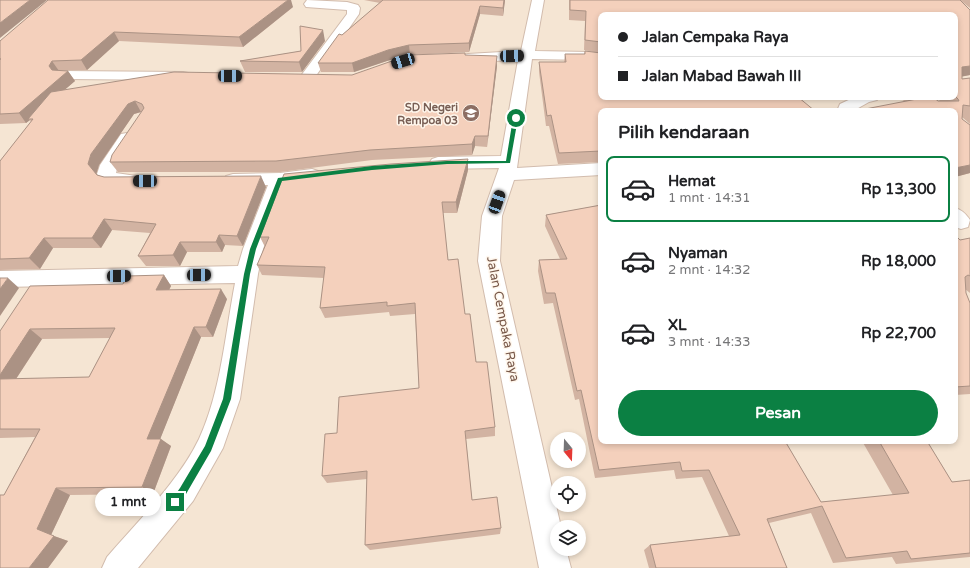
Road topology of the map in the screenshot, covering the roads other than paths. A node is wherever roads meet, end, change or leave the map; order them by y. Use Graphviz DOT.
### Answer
graph roads {
  1 [pos="538,0"];
  2 [pos="295,2"];
  3 [pos="312,2"];
  4 [pos="527,55"];
  5 [pos="457,58"];
  6 [pos="598,58"];
  7 [pos="64,75"];
  8 [pos="197,76"];
  9 [pos="308,77"];
  10 [pos="859,100"];
  11 [pos="846,108"];
  12 [pos="137,123"];
  13 [pos="421,165"];
  14 [pos="508,168"];
  15 [pos="598,169"];
  16 [pos="329,173"];
  17 [pos="280,179"];
  18 [pos="217,180"];
  19 [pos="154,181"];
  20 [pos="247,274"];
  21 [pos="0,278"];
  22 [pos="40,278"];
  23 [pos="24,302"];
  24 [pos="118,568"];
  25 [pos="555,568"];
  1 -- 4 [label="street, Jalan Cempaka Raya"];
  2 -- 3 [label="street"];
  3 -- 9 [label="street"];
  4 -- 5 [label="street"];
  4 -- 6 [label="street"];
  4 -- 14 [label="street, Jalan Cempaka Raya"];
  7 -- 8 [label="street"];
  10 -- 11 [label="street"];
  12 -- 19 [label="street"];
  13 -- 14 [label="street"];
  14 -- 15 [label="street"];
  14 -- 25 [label="street, Jalan Cempaka Raya"];
  16 -- 17 [label="street"];
  17 -- 18 [label="street"];
  17 -- 20 [label="street"];
  20 -- 22 [label="street"];
  20 -- 24 [label="street"];
  21 -- 22 [label="street"];
  22 -- 23 [label="street"];
}
